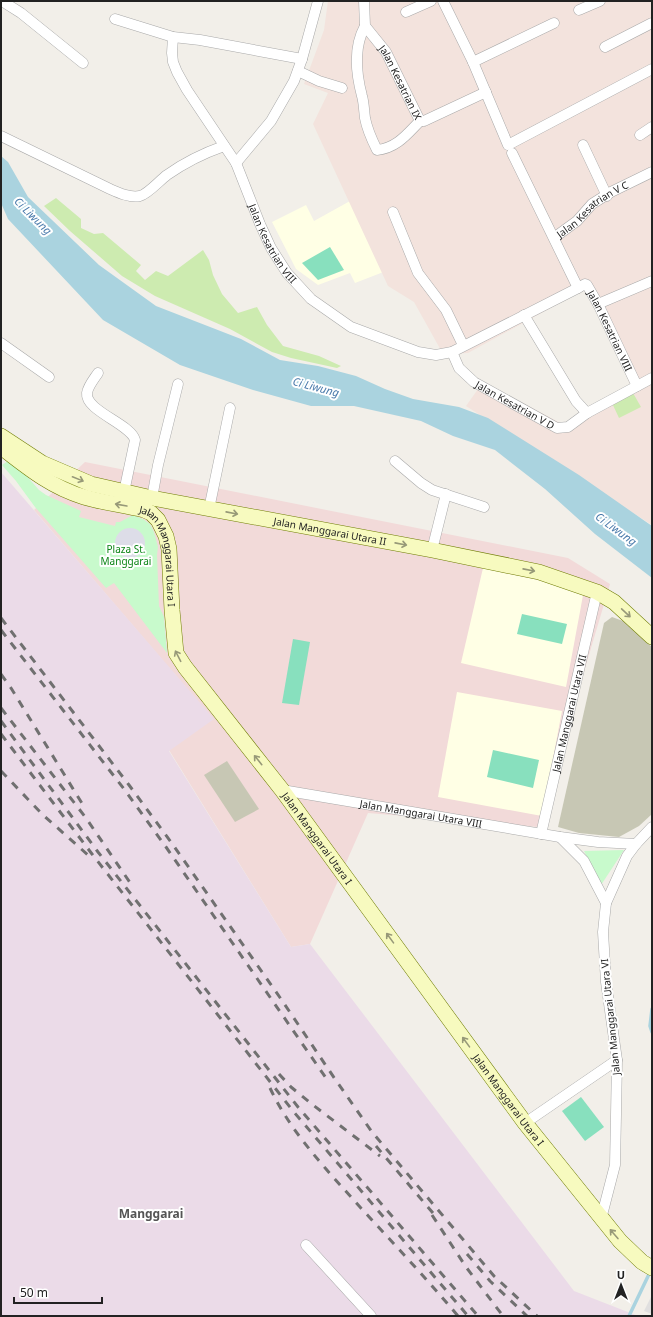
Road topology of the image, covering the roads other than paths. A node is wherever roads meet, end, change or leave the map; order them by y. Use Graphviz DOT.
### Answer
graph roads {
  1 [pos="2,1"];
  2 [pos="318,1"];
  3 [pos="364,1"];
  4 [pos="431,1"];
  5 [pos="443,1"];
  6 [pos="600,1"];
  7 [pos="579,10"];
  8 [pos="406,12"];
  9 [pos="115,19"];
  10 [pos="554,23"];
  11 [pos="652,23"];
  12 [pos="365,26"];
  13 [pos="174,37"];
  14 [pos="605,47"];
  15 [pos="302,59"];
  16 [pos="473,62"];
  17 [pos="83,64"];
  18 [pos="652,69"];
  19 [pos="298,72"];
  20 [pos="342,88"];
  21 [pos="486,92"];
  22 [pos="420,121"];
  23 [pos="652,127"];
  24 [pos="640,135"];
  25 [pos="1,136"];
  26 [pos="583,145"];
  27 [pos="224,146"];
  28 [pos="512,153"];
  29 [pos="236,164"];
  30 [pos="652,172"];
  31 [pos="607,196"];
  32 [pos="393,212"];
  33 [pos="554,238"];
  34 [pos="652,281"];
  35 [pos="578,288"];
  36 [pos="598,304"];
  37 [pos="524,315"];
  38 [pos="2,345"];
  39 [pos="463,345"];
  40 [pos="452,352"];
  41 [pos="98,373"];
  42 [pos="48,378"];
  43 [pos="652,378"];
  44 [pos="178,384"];
  45 [pos="637,386"];
  46 [pos="230,408"];
  47 [pos="587,413"];
  48 [pos="1,436"];
  49 [pos="1,447"];
  50 [pos="395,461"];
  51 [pos="124,492"];
  52 [pos="446,494"];
  53 [pos="152,498"];
  54 [pos="484,507"];
  55 [pos="209,508"];
  56 [pos="432,550"];
  57 [pos="597,592"];
  58 [pos="652,637"];
  59 [pos="282,790"];
  60 [pos="652,827"];
  61 [pos="541,834"];
  62 [pos="560,837"];
  63 [pos="636,844"];
  64 [pos="606,903"];
  65 [pos="616,1060"];
  66 [pos="525,1123"];
  67 [pos="601,1219"];
  68 [pos="306,1245"];
  69 [pos="647,1265"];
  70 [pos="371,1316"];
  1 -- 17 [label="street"];
  2 -- 15 [label="street"];
  3 -- 12 [label="street"];
  4 -- 8 [label="street"];
  5 -- 16 [label="street"];
  6 -- 7 [label="street"];
  9 -- 13 [label="street"];
  10 -- 16 [label="street"];
  11 -- 14 [label="street"];
  12 -- 22 [label="street, Jalan Kesatrian IX"];
  12 -- 22 [label="street"];
  13 -- 15 [label="street"];
  13 -- 27 [label="street, Jalan Kesatrian VIII"];
  15 -- 19 [label="street"];
  16 -- 21 [label="street"];
  18 -- 21 [label="street"];
  19 -- 20 [label="street"];
  19 -- 29 [label="street"];
  21 -- 22 [label="street, Jalan Kesatrian IX"];
  23 -- 24 [label="street"];
  25 -- 27 [label="street"];
  26 -- 31 [label="street"];
  27 -- 29 [label="street, Jalan Kesatrian VIII"];
  28 -- 33 [label="street, Jalan Kesatrian V C"];
  29 -- 40 [label="street, Jalan Kesatrian VIII"];
  30 -- 31 [label="street, Jalan Kesatrian V C"];
  31 -- 33 [label="street, Jalan Kesatrian V C"];
  32 -- 39 [label="street"];
  33 -- 35 [label="street, Jalan Kesatrian VIII"];
  34 -- 36 [label="street"];
  35 -- 36 [label="street, Jalan Kesatrian VIII"];
  35 -- 37 [label="street, Jalan Kesatrian VIII"];
  36 -- 45 [label="street, Jalan Kesatrian VIII"];
  37 -- 39 [label="street, Jalan Kesatrian VIII"];
  37 -- 47 [label="street"];
  38 -- 42 [label="street"];
  39 -- 40 [label="street, Jalan Kesatrian VIII"];
  40 -- 47 [label="street, Jalan Kesatrian V D"];
  41 -- 51 [label="street"];
  43 -- 45 [label="street, Jalan Kesatrian V D"];
  44 -- 53 [label="street"];
  45 -- 47 [label="street, Jalan Kesatrian V D"];
  46 -- 55 [label="street"];
  48 -- 51 [label="street, Jalan Manggarai Utara II, one-way"];
  59 -- 49 [label="street, Jalan Manggarai Utara I, one-way"];
  50 -- 52 [label="street"];
  51 -- 53 [label="street, Jalan Manggarai Utara II"];
  52 -- 54 [label="street"];
  52 -- 56 [label="street"];
  53 -- 55 [label="street, Jalan Manggarai Utara II"];
  55 -- 56 [label="street, Jalan Manggarai Utara II, one-way"];
  56 -- 57 [label="street, Jalan Manggarai Utara II, one-way"];
  57 -- 58 [label="street, Jalan Manggarai Utara II, one-way"];
  57 -- 61 [label="street, Jalan Manggarai Utara VII"];
  59 -- 61 [label="street, Jalan Manggarai Utara VIII"];
  66 -- 59 [label="street, Jalan Manggarai Utara I, one-way"];
  60 -- 63 [label="street, Jalan Manggarai Utara VI"];
  61 -- 62 [label="street, Jalan Manggarai Utara VIII"];
  62 -- 63 [label="street, Jalan Manggarai Utara VIII"];
  62 -- 64 [label="street"];
  63 -- 64 [label="street, Jalan Manggarai Utara VI"];
  64 -- 65 [label="street, Jalan Manggarai Utara VI"];
  65 -- 66 [label="street"];
  65 -- 67 [label="street, Jalan Manggarai Utara VI"];
  66 -- 67 [label="street, Jalan Manggarai Utara I"];
  69 -- 67 [label="street, Jalan Manggarai Utara I, one-way"];
  68 -- 70 [label="street"];
}
